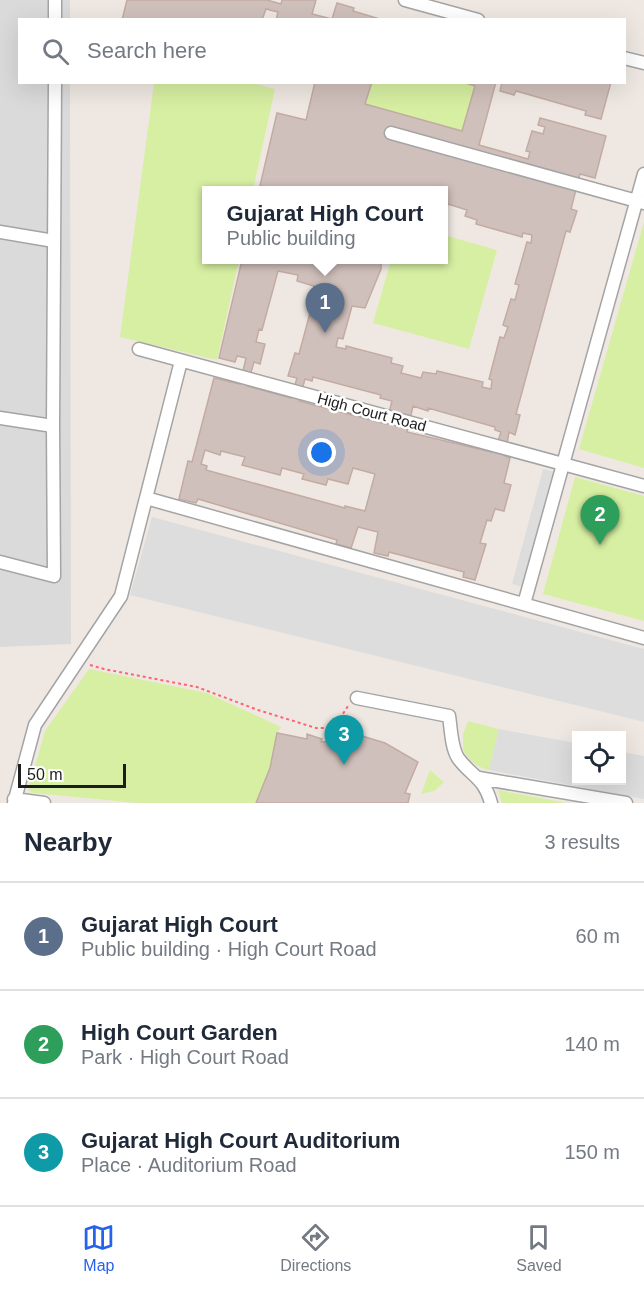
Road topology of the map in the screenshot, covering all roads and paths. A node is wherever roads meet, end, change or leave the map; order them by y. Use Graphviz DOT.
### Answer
graph roads {
  1 [pos="55,0"];
  2 [pos="405,0"];
  3 [pos="55,18"];
  4 [pos="471,18"];
  5 [pos="626,58"];
  6 [pos="644,63"];
  7 [pos="54,84"];
  8 [pos="390,133"];
  9 [pos="644,174"];
  10 [pos="640,202"];
  11 [pos="0,232"];
  12 [pos="54,242"];
  13 [pos="140,350"];
  14 [pos="181,361"];
  15 [pos="0,418"];
  16 [pos="52,426"];
  17 [pos="563,464"];
  18 [pos="644,486"];
  19 [pos="146,498"];
  20 [pos="0,562"];
  21 [pos="524,604"];
  22 [pos="644,638"];
  23 [pos="89,665"];
  24 [pos="357,698"];
  25 [pos="479,778"];
  26 [pos="14,801"];
  27 [pos="45,803"];
  28 [pos="491,803"];
  29 [pos="626,803"];
  1 -- 3 [label="street"];
  2 -- 4 [label="street"];
  5 -- 6 [label="street"];
  7 -- 12 [label="street"];
  8 -- 10 [label="street"];
  9 -- 10 [label="street"];
  10 -- 17 [label="street"];
  11 -- 12 [label="street"];
  12 -- 16 [label="street"];
  13 -- 14 [label="street, High Court Road"];
  14 -- 17 [label="street, High Court Road"];
  14 -- 19 [label="street"];
  15 -- 16 [label="street"];
  16 -- 20 [label="street"];
  17 -- 18 [label="street, High Court Road"];
  17 -- 21 [label="street"];
  19 -- 21 [label="street"];
  19 -- 26 [label="street"];
  21 -- 22 [label="street"];
  23 -- 24 [label="path"];
  24 -- 25 [label="street"];
  25 -- 28 [label="street"];
  25 -- 29 [label="street"];
  26 -- 27 [label="street"];
}
